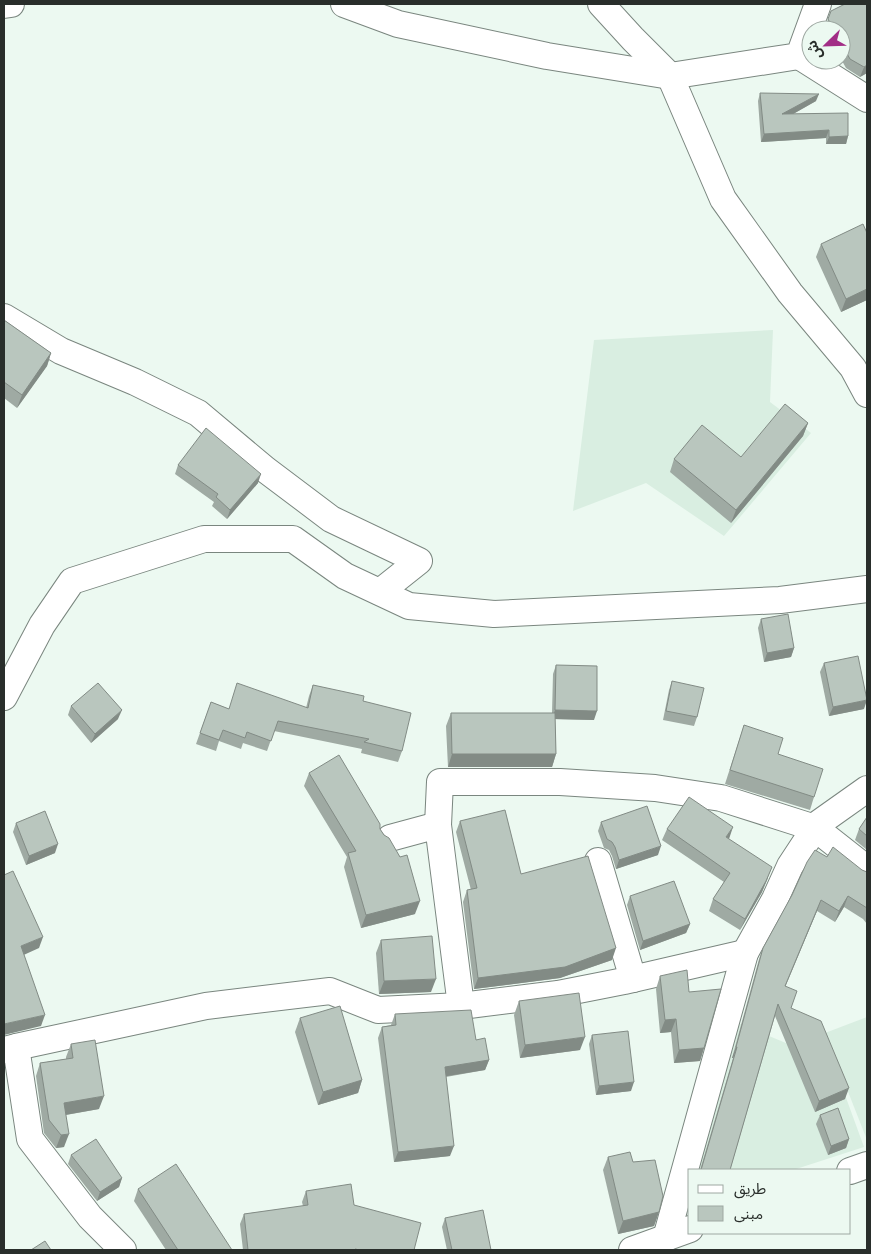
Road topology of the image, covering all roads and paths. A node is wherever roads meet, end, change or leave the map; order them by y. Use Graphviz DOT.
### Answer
graph roads {
  1 [pos="11,4"];
  2 [pos="344,4"];
  3 [pos="601,4"];
  4 [pos="818,4"];
  5 [pos="4,5"];
  6 [pos="799,56"];
  7 [pos="670,76"];
  8 [pos="867,99"];
  9 [pos="4,318"];
  10 [pos="867,394"];
  11 [pos="867,589"];
  12 [pos="380,592"];
  13 [pos="4,697"];
  14 [pos="867,789"];
  15 [pos="438,824"];
  16 [pos="815,828"];
  17 [pos="390,838"];
  18 [pos="598,861"];
  19 [pos="867,869"];
  20 [pos="745,953"];
  21 [pos="633,979"];
  22 [pos="461,1006"];
  23 [pos="10,1049"];
  24 [pos="867,1165"];
  25 [pos="693,1169"];
  26 [pos="851,1171"];
  27 [pos="688,1191"];
  28 [pos="678,1233"];
  29 [pos="124,1250"];
  30 [pos="632,1250"];
  1 -- 5 [label="street"];
  2 -- 7 [label="street"];
  3 -- 7 [label="street"];
  4 -- 6 [label="street"];
  6 -- 7 [label="street"];
  6 -- 8 [label="street"];
  7 -- 10 [label="street"];
  9 -- 12 [label="street"];
  11 -- 12 [label="street"];
  12 -- 13 [label="street"];
  14 -- 16 [label="street"];
  15 -- 16 [label="street"];
  15 -- 17 [label="street"];
  15 -- 22 [label="street"];
  16 -- 19 [label="street"];
  16 -- 20 [label="street"];
  18 -- 21 [label="street"];
  20 -- 21 [label="street"];
  20 -- 25 [label="street"];
  21 -- 22 [label="street"];
  22 -- 23 [label="street"];
  23 -- 29 [label="street"];
  24 -- 26 [label="street"];
  27 -- 28 [label="street"];
  28 -- 30 [label="street"];
}
